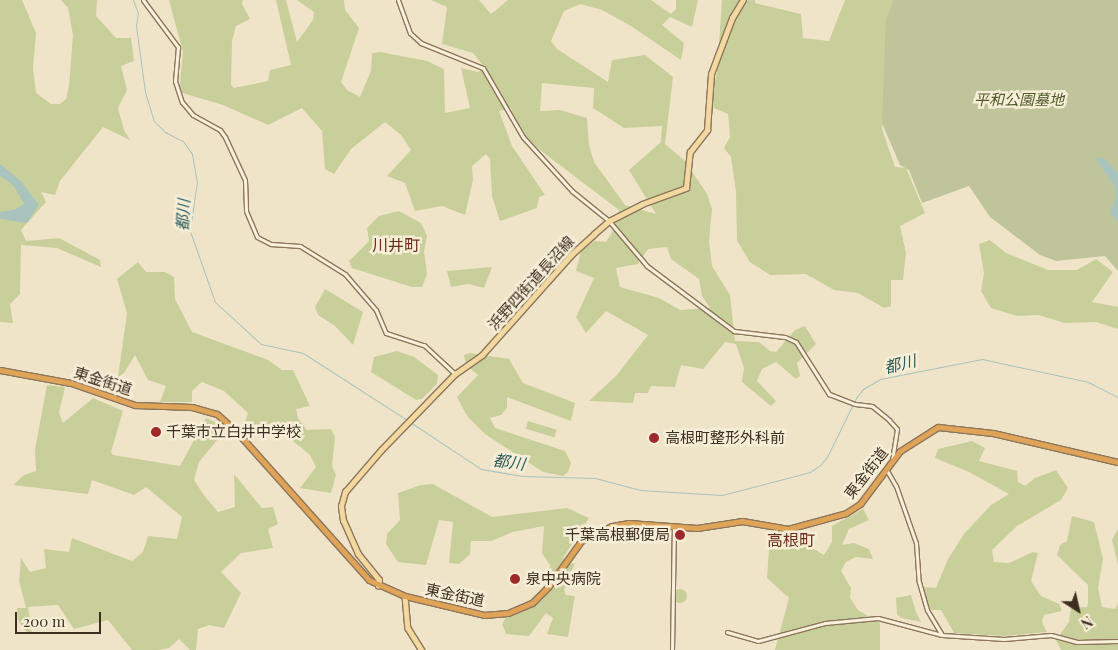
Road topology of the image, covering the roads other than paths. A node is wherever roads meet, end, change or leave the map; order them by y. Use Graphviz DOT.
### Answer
graph roads {
  1 [pos="143,0"];
  2 [pos="398,0"];
  3 [pos="743,0"];
  4 [pos="609,222"];
  5 [pos="0,370"];
  6 [pos="455,374"];
  7 [pos="892,459"];
  8 [pos="1118,462"];
  9 [pos="885,468"];
  10 [pos="674,527"];
  11 [pos="378,586"];
  12 [pos="405,596"];
  13 [pos="727,632"];
  14 [pos="942,635"];
  15 [pos="1118,641"];
  16 [pos="422,650"];
  17 [pos="672,650"];
  1 -- 6 [label="street"];
  2 -- 4 [label="street"];
  3 -- 4 [label="main road, 浜野四街道長沼線"];
  4 -- 6 [label="main road, 浜野四街道長沼線"];
  4 -- 7 [label="street"];
  5 -- 11 [label="highway, 東金街道"];
  6 -- 11 [label="main road, 浜野四街道長沼線"];
  7 -- 8 [label="highway, 東金街道"];
  7 -- 9 [label="highway, 東金街道"];
  9 -- 10 [label="highway, 東金街道"];
  9 -- 14 [label="street"];
  10 -- 12 [label="highway, 東金街道"];
  10 -- 17 [label="street"];
  11 -- 12 [label="highway, 東金街道"];
  12 -- 16 [label="main road"];
  13 -- 14 [label="street"];
  14 -- 15 [label="street"];
}
